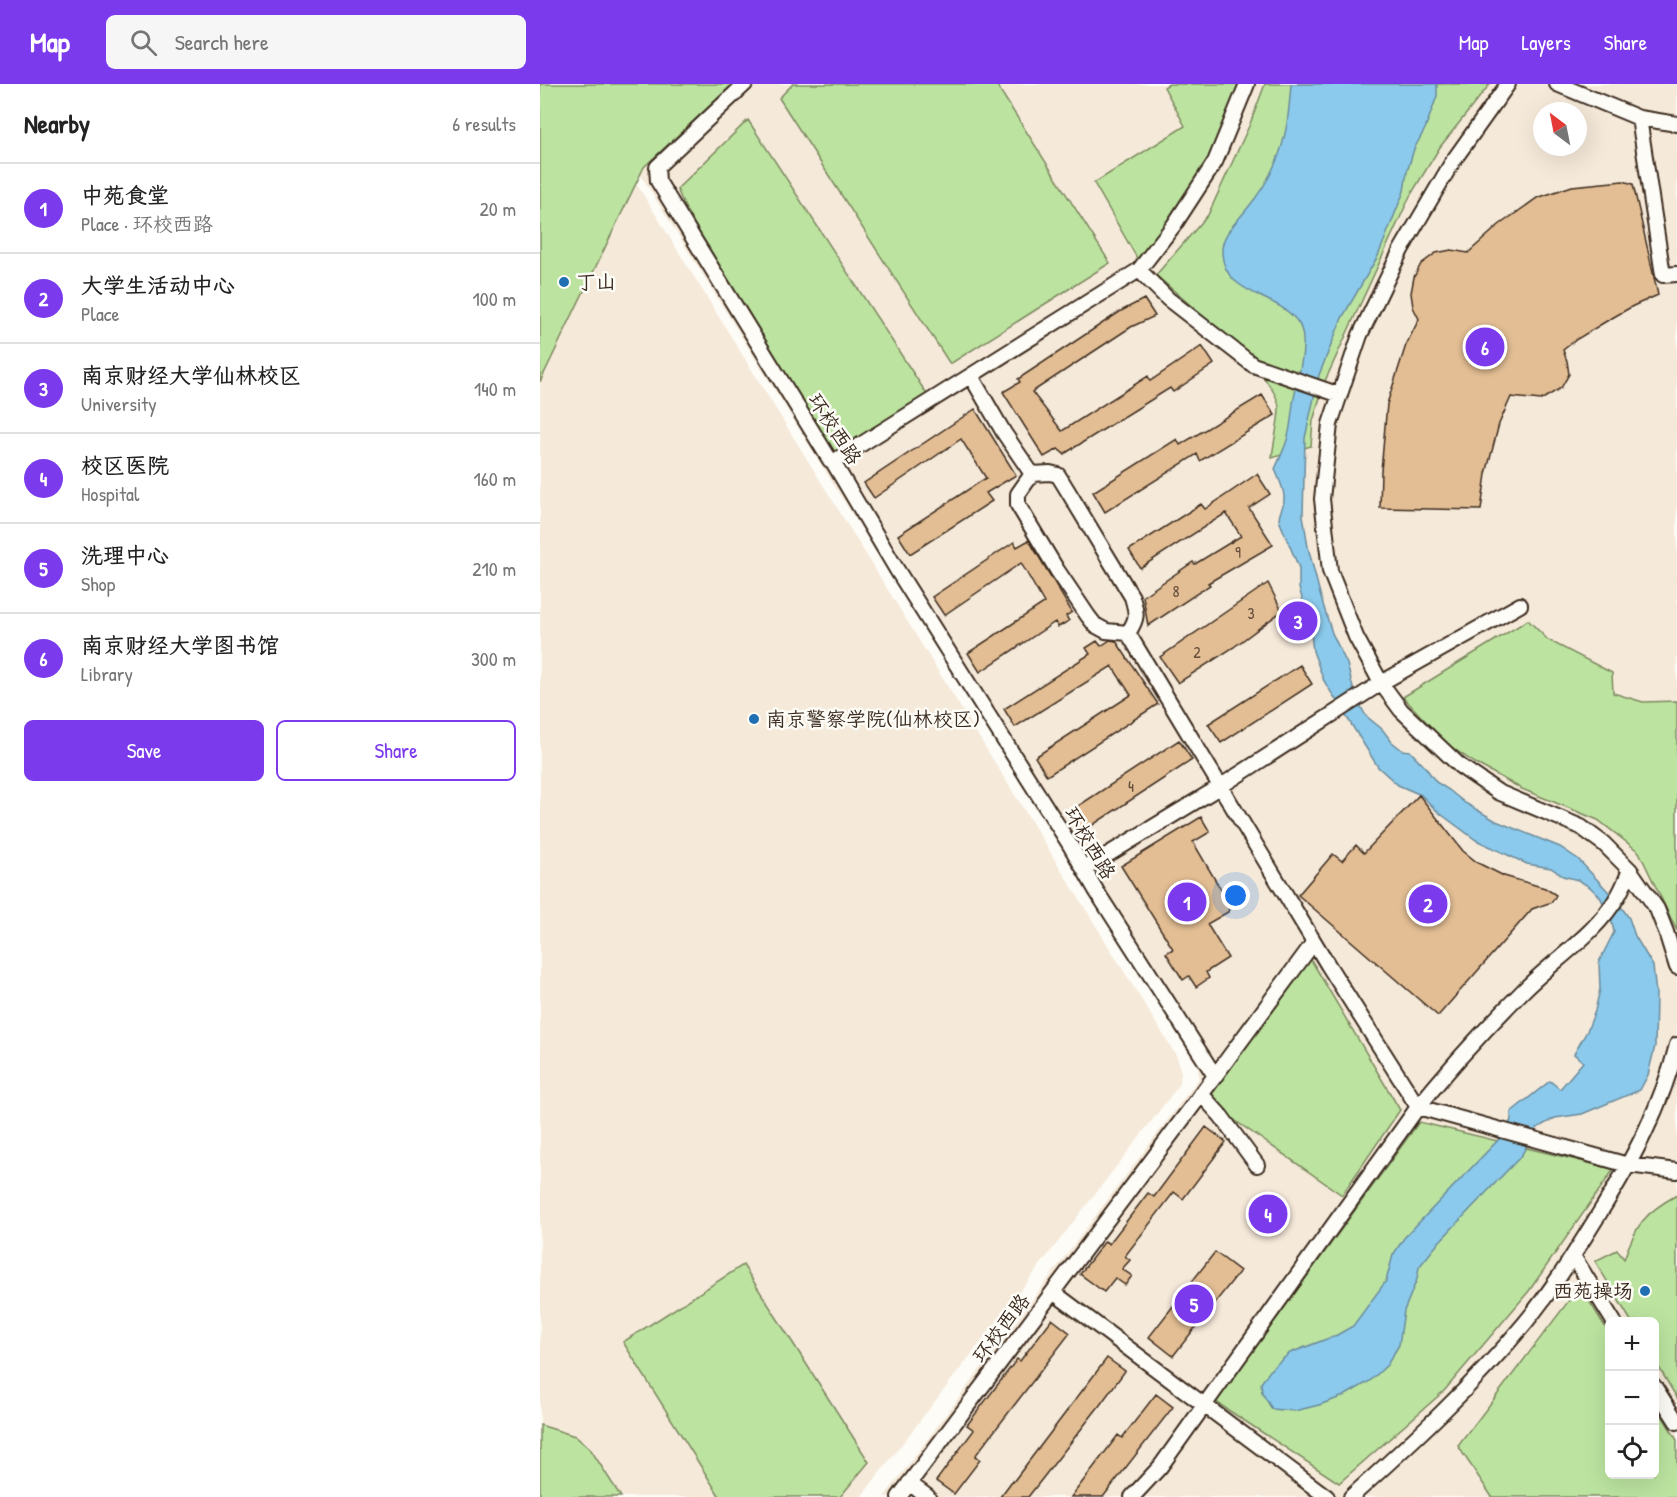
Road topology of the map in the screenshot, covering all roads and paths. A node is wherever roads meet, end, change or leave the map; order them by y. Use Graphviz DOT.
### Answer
graph roads {
  1 [pos="745,84"];
  2 [pos="1247,84"];
  3 [pos="1508,84"];
  4 [pos="1557,84"];
  5 [pos="1639,118"];
  6 [pos="1677,124"];
  7 [pos="1139,270"];
  8 [pos="1677,274"];
  9 [pos="971,376"];
  10 [pos="1340,395"];
  11 [pos="833,462"];
  12 [pos="1032,474"];
  13 [pos="1520,605"];
  14 [pos="1128,633"];
  15 [pos="1381,683"];
  16 [pos="1221,786"];
  17 [pos="1084,869"];
  18 [pos="1630,870"];
  19 [pos="1314,942"];
  20 [pos="1677,967"];
  21 [pos="1677,1045"];
  22 [pos="1215,1076"];
  23 [pos="1201,1094"];
  24 [pos="1418,1107"];
  25 [pos="1257,1165"];
  26 [pos="1628,1165"];
  27 [pos="1677,1171"];
  28 [pos="1573,1256"];
  29 [pos="1053,1292"];
  30 [pos="1611,1317"];
  31 [pos="1659,1394"];
  32 [pos="1205,1404"];
  33 [pos="1677,1422"];
  34 [pos="909,1483"];
  35 [pos="899,1497"];
  36 [pos="928,1497"];
  37 [pos="1132,1497"];
  38 [pos="1327,1497"];
  39 [pos="1352,1497"];
  1 -- 11 [label="street, 环校西路"];
  2 -- 7 [label="street"];
  3 -- 10 [label="street"];
  4 -- 5 [label="street"];
  5 -- 6 [label="street"];
  5 -- 8 [label="street"];
  7 -- 9 [label="street"];
  7 -- 10 [label="street"];
  9 -- 11 [label="street"];
  9 -- 12 [label="street"];
  10 -- 15 [label="street"];
  11 -- 17 [label="street, 环校西路"];
  12 -- 14 [label="street"];
  12 -- 14 [label="street"];
  13 -- 15 [label="street"];
  14 -- 16 [label="street"];
  15 -- 16 [label="street"];
  15 -- 18 [label="street"];
  16 -- 17 [label="street"];
  16 -- 19 [label="street"];
  17 -- 22 [label="street, 环校西路"];
  18 -- 20 [label="street"];
  18 -- 24 [label="street"];
  19 -- 22 [label="street"];
  19 -- 24 [label="street"];
  21 -- 26 [label="street"];
  22 -- 23 [label="street, 环校西路"];
  23 -- 25 [label="street"];
  23 -- 29 [label="street, 环校西路"];
  24 -- 26 [label="street"];
  24 -- 32 [label="street"];
  26 -- 27 [label="street"];
  26 -- 28 [label="street"];
  28 -- 30 [label="street"];
  28 -- 39 [label="street"];
  29 -- 32 [label="street"];
  29 -- 34 [label="street, 环校西路"];
  31 -- 33 [label="street"];
  32 -- 37 [label="street"];
  32 -- 38 [label="street"];
  34 -- 35 [label="street, 环校西路"];
  34 -- 36 [label="street"];
}
